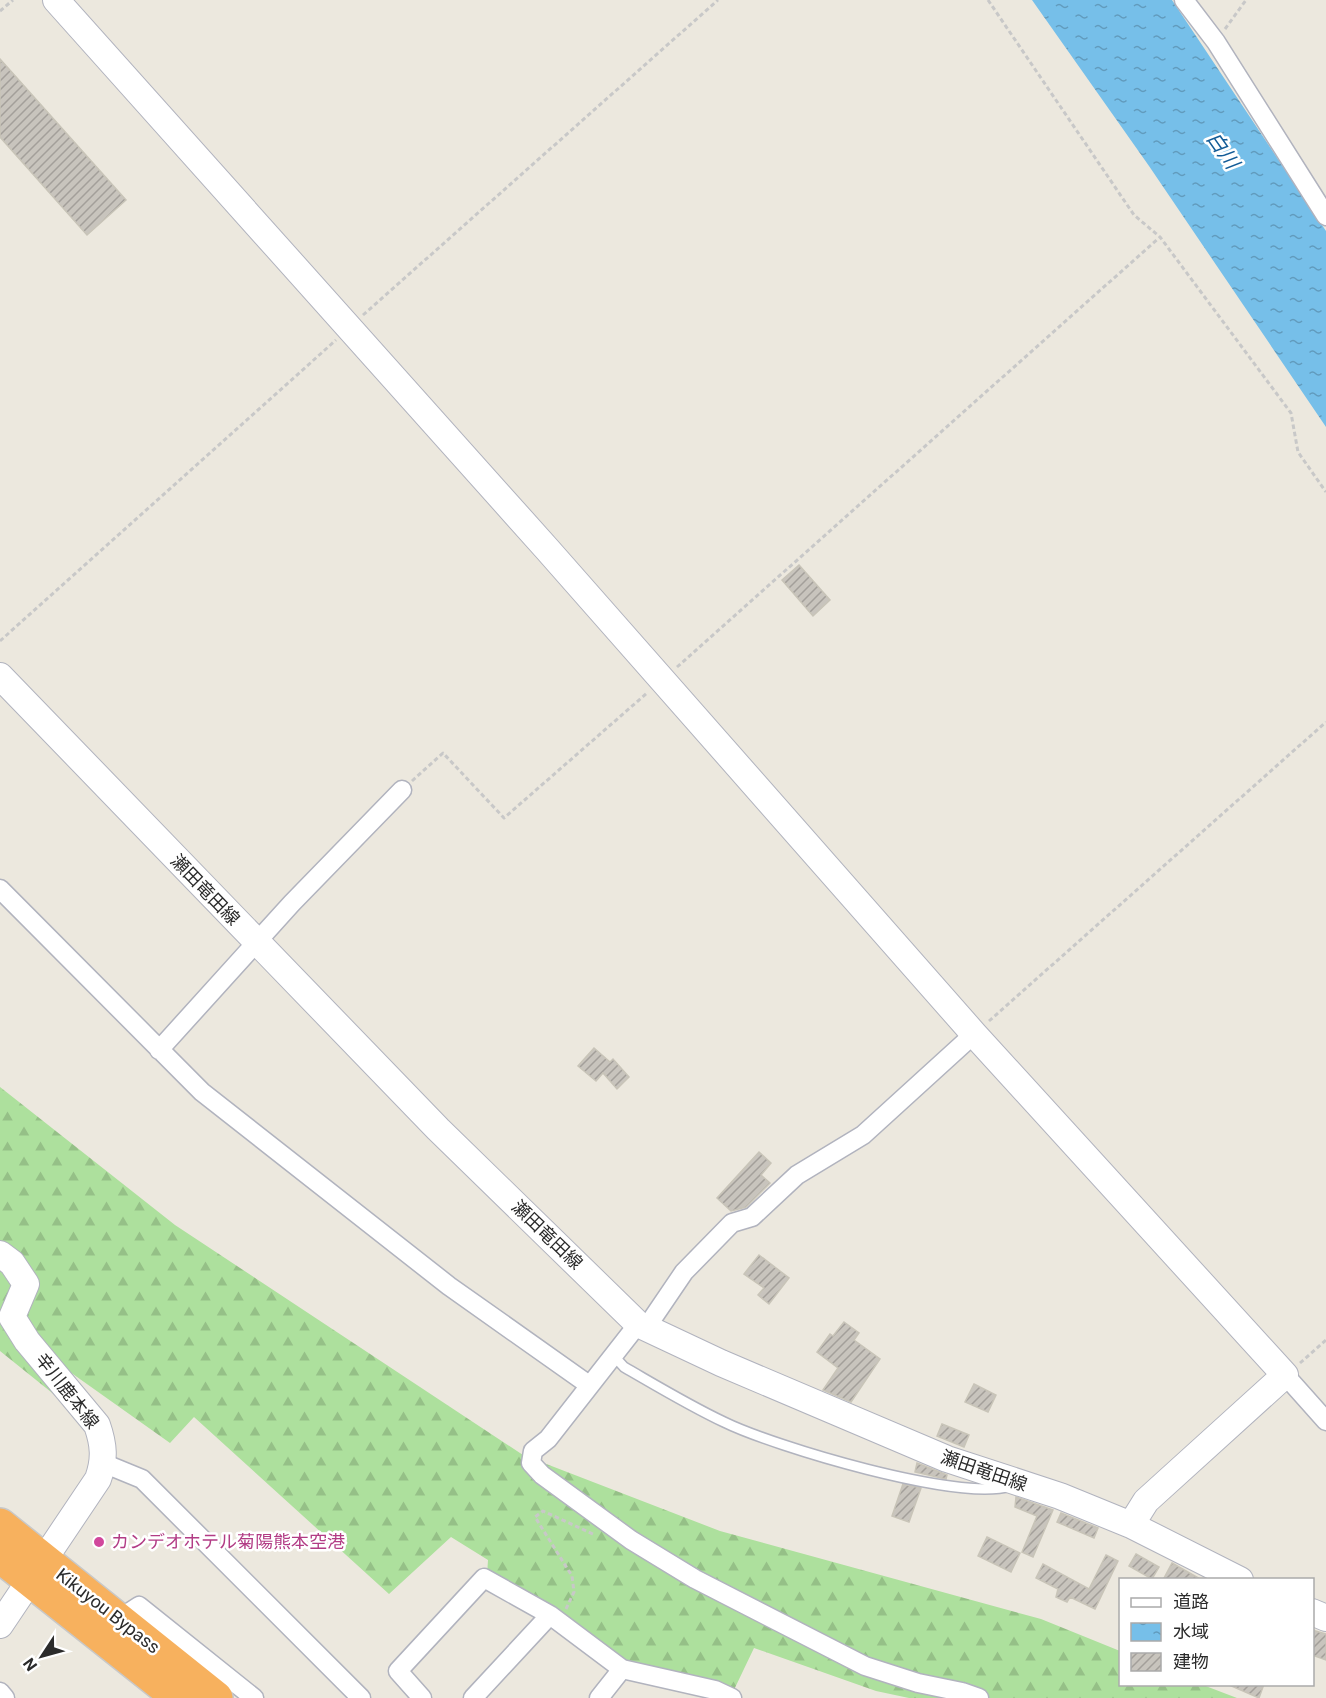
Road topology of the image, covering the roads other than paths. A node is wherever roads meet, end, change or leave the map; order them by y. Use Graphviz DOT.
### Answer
graph roads {
  1 [pos="56,0"];
  2 [pos="1184,0"];
  3 [pos="1326,216"];
  4 [pos="0,676"];
  5 [pos="402,790"];
  6 [pos="0,889"];
  7 [pos="256,943"];
  8 [pos="974,1034"];
  9 [pos="159,1050"];
  10 [pos="0,1254"];
  11 [pos="642,1326"];
  12 [pos="613,1355"];
  13 [pos="1285,1375"];
  14 [pos="589,1385"];
  15 [pos="1326,1421"];
  16 [pos="103,1463"];
  17 [pos="1019,1483"];
  18 [pos="0,1525"];
  19 [pos="1131,1525"];
  20 [pos="0,1556"];
  21 [pos="37,1570"];
  22 [pos="1236,1578"];
  23 [pos="119,1619"];
  24 [pos="555,1619"];
  25 [pos="0,1625"];
  26 [pos="622,1669"];
  27 [pos="915,1691"];
  28 [pos="0,1692"];
  29 [pos="711,1694"];
  30 [pos="970,1696"];
  31 [pos="5,1698"];
  32 [pos="179,1698"];
  33 [pos="216,1698"];
  34 [pos="254,1698"];
  35 [pos="361,1698"];
  36 [pos="422,1698"];
  37 [pos="473,1698"];
  38 [pos="599,1698"];
  39 [pos="732,1698"];
  1 -- 8 [label="street"];
  2 -- 3 [label="street"];
  4 -- 7 [label="street, 瀬田竜田線"];
  5 -- 7 [label="street"];
  6 -- 9 [label="street"];
  7 -- 9 [label="street"];
  7 -- 11 [label="street, 瀬田竜田線"];
  8 -- 11 [label="street"];
  8 -- 13 [label="street"];
  9 -- 14 [label="street"];
  10 -- 16 [label="street, 辛川鹿本線"];
  11 -- 12 [label="street"];
  11 -- 17 [label="street, 瀬田竜田線"];
  12 -- 14 [label="street"];
  12 -- 17 [label="lane"];
  13 -- 15 [label="street"];
  13 -- 19 [label="street"];
  14 -- 27 [label="street"];
  16 -- 21 [label="street"];
  16 -- 35 [label="street"];
  17 -- 19 [label="street, 瀬田竜田線"];
  18 -- 21 [label="highway, Kikuyou Bypass"];
  19 -- 22 [label="street, 瀬田竜田線"];
  20 -- 21 [label="highway, Kikuyou Bypass"];
  21 -- 23 [label="highway, Kikuyou Bypass"];
  21 -- 25 [label="street"];
  21 -- 32 [label="highway, Kikuyou Bypass"];
  23 -- 33 [label="highway, Kikuyou Bypass"];
  23 -- 34 [label="street"];
  24 -- 26 [label="street"];
  24 -- 36 [label="street"];
  24 -- 37 [label="street"];
  26 -- 29 [label="street"];
  26 -- 38 [label="street"];
  27 -- 30 [label="street"];
  28 -- 31 [label="street"];
  29 -- 39 [label="street"];
}
